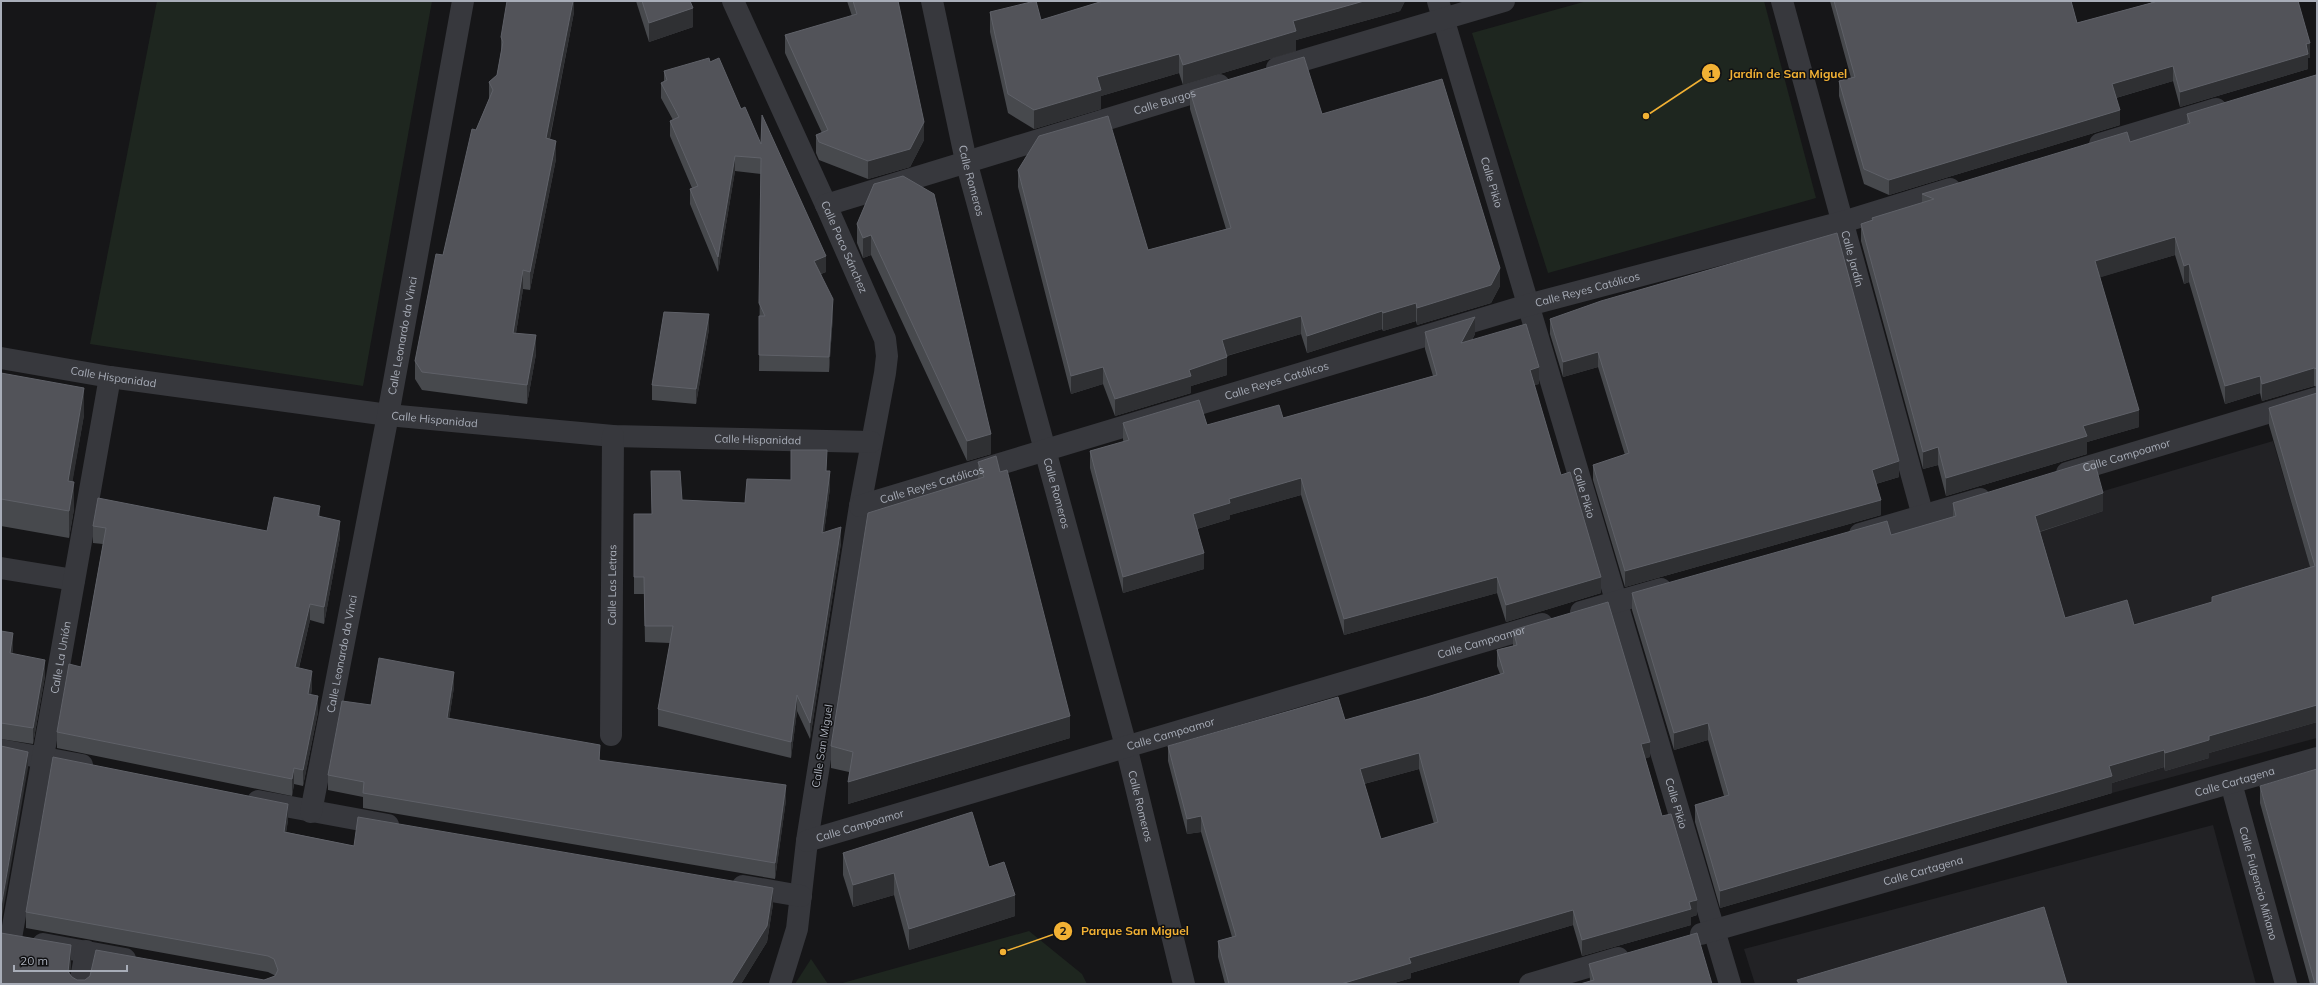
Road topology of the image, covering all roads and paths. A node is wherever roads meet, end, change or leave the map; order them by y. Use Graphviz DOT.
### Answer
graph roads {
  1 [pos="463,1"];
  2 [pos="733,1"];
  3 [pos="932,1"];
  4 [pos="1504,1"];
  5 [pos="1782,1"];
  6 [pos="1441,10"];
  7 [pos="2233,104"];
  8 [pos="2080,150"];
  9 [pos="966,161"];
  10 [pos="1973,182"];
  11 [pos="826,205"];
  12 [pos="1843,222"];
  13 [pos="1528,305"];
  14 [pos="1,358"];
  15 [pos="110,378"];
  16 [pos="2317,398"];
  17 [pos="388,415"];
  18 [pos="613,436"];
  19 [pos="871,442"];
  20 [pos="1045,450"];
  21 [pos="2044,480"];
  22 [pos="1999,493"];
  23 [pos="860,506"];
  24 [pos="1923,516"];
  25 [pos="1838,540"];
  26 [pos="1,568"];
  27 [pos="74,580"];
  28 [pos="1677,585"];
  29 [pos="1616,602"];
  30 [pos="611,735"];
  31 [pos="1126,746"];
  32 [pos="1,750"];
  33 [pos="44,758"];
  34 [pos="2317,758"];
  35 [pos="105,770"];
  36 [pos="2231,783"];
  37 [pos="234,796"];
  38 [pos="311,812"];
  39 [pos="404,828"];
  40 [pos="807,841"];
  41 [pos="723,883"];
  42 [pos="801,896"];
  43 [pos="1714,931"];
  44 [pos="6,937"];
  45 [pos="1683,940"];
  46 [pos="86,951"];
  47 [pos="1637,953"];
  48 [pos="148,963"];
  49 [pos="80,984"];
  50 [pos="780,984"];
  51 [pos="1184,984"];
  52 [pos="1530,984"];
  53 [pos="1730,984"];
  54 [pos="2286,984"];
  1 -- 17 [label="street, Calle Leonardo da Vinci"];
  2 -- 11 [label="street, Calle Paco Sánchez"];
  3 -- 9 [label="street, Calle Romeros"];
  4 -- 6 [label="street, Calle Burgos"];
  5 -- 12 [label="street, Calle Jardín"];
  6 -- 9 [label="street, Calle Burgos"];
  6 -- 13 [label="street, Calle Pikio"];
  7 -- 8 [label="street"];
  9 -- 11 [label="street, Calle Burgos"];
  9 -- 20 [label="street, Calle Romeros"];
  10 -- 12 [label="street, Calle Reyes Católicos"];
  11 -- 19 [label="street, Calle Paco Sánchez"];
  12 -- 13 [label="street, Calle Reyes Católicos"];
  12 -- 24 [label="street, Calle Jardín"];
  13 -- 20 [label="street, Calle Reyes Católicos"];
  13 -- 29 [label="street, Calle Pikio"];
  14 -- 15 [label="street, Calle Hispanidad"];
  15 -- 17 [label="street, Calle Hispanidad"];
  15 -- 27 [label="street, Calle La Unión"];
  16 -- 21 [label="street, Calle Campoamor"];
  17 -- 18 [label="street, Calle Hispanidad"];
  17 -- 38 [label="street, Calle Leonardo da Vinci"];
  18 -- 19 [label="street, Calle Hispanidad"];
  18 -- 30 [label="street, Calle Las Letras"];
  19 -- 23 [label="street, Calle Paco Sánchez"];
  20 -- 23 [label="street, Calle Reyes Católicos"];
  20 -- 31 [label="street, Calle Romeros"];
  22 -- 24 [label="street"];
  23 -- 40 [label="street, Calle San Miguel"];
  24 -- 25 [label="street"];
  26 -- 27 [label="street"];
  27 -- 33 [label="street, Calle La Unión"];
  28 -- 29 [label="street, Calle Campoamor"];
  29 -- 31 [label="street, Calle Campoamor"];
  29 -- 43 [label="street, Calle Pikio"];
  31 -- 40 [label="street, Calle Campoamor"];
  31 -- 51 [label="street, Calle Romeros"];
  32 -- 33 [label="street"];
  33 -- 35 [label="street"];
  33 -- 44 [label="street, Calle La Unión"];
  34 -- 36 [label="street, Calle Cartagena"];
  36 -- 43 [label="street, Calle Cartagena"];
  36 -- 54 [label="street, Calle Fulgencio Miñano"];
  37 -- 38 [label="street"];
  38 -- 39 [label="street"];
  40 -- 42 [label="street, Calle San Miguel"];
  41 -- 42 [label="street"];
  42 -- 50 [label="street, Calle San Miguel"];
  43 -- 45 [label="street, Calle Cartagena"];
  43 -- 53 [label="street, Calle Pikio"];
  44 -- 46 [label="street"];
  46 -- 48 [label="street"];
  46 -- 49 [label="street"];
  47 -- 52 [label="street"];
}
